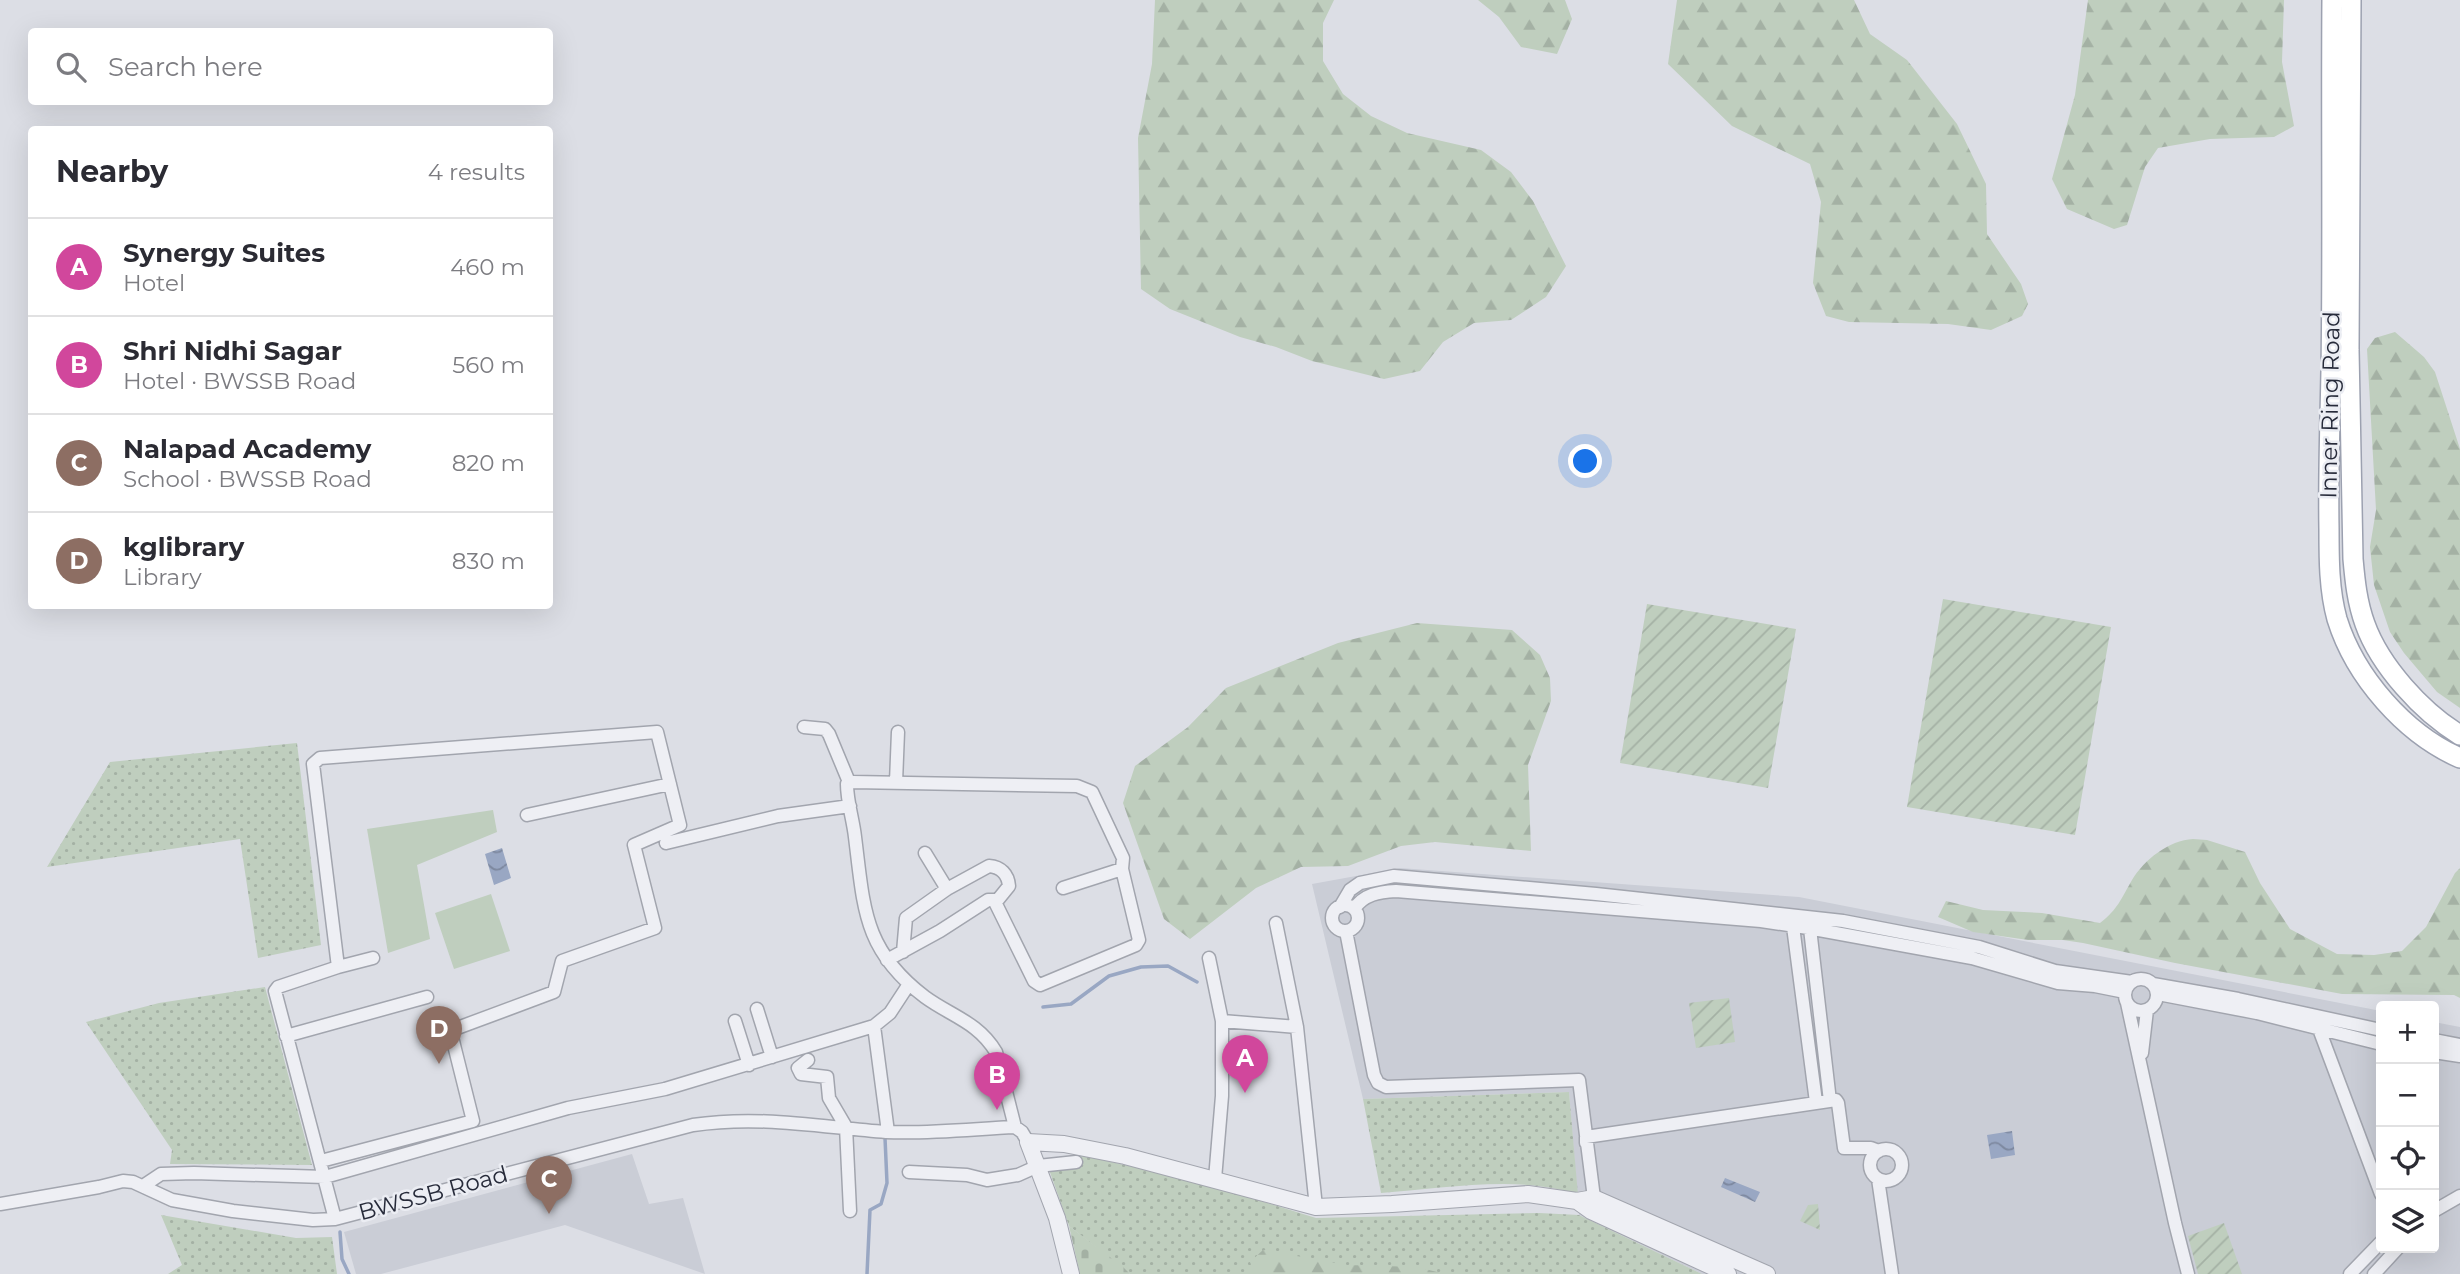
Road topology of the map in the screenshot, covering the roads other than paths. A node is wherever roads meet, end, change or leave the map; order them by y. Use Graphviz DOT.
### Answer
graph roads {
  1 [pos="2332,0"];
  2 [pos="2351,0"];
  3 [pos="2340,350"];
  4 [pos="804,727"];
  5 [pos="898,732"];
  6 [pos="2460,735"];
  7 [pos="2460,758"];
  8 [pos="849,782"];
  9 [pos="896,782"];
  10 [pos="670,784"];
  11 [pos="850,806"];
  12 [pos="527,815"];
  13 [pos="666,843"];
  14 [pos="925,853"];
  15 [pos="1122,869"];
  16 [pos="1063,888"];
  17 [pos="947,889"];
  18 [pos="996,902"];
  19 [pos="1340,907"];
  20 [pos="1353,909"];
  21 [pos="1792,920"];
  22 [pos="1809,922"];
  23 [pos="1276,923"];
  24 [pos="1346,931"];
  25 [pos="903,952"];
  26 [pos="373,958"];
  27 [pos="1209,958"];
  28 [pos="887,960"];
  29 [pos="338,967"];
  30 [pos="909,984"];
  31 [pos="2155,989"];
  32 [pos="2128,992"];
  33 [pos="427,997"];
  34 [pos="757,1009"];
  35 [pos="2147,1010"];
  36 [pos="735,1021"];
  37 [pos="1222,1021"];
  38 [pos="874,1026"];
  39 [pos="1297,1027"];
  40 [pos="2319,1028"];
  41 [pos="2376,1029"];
  42 [pos="286,1036"];
  43 [pos="2439,1041"];
  44 [pos="2376,1043"];
  45 [pos="2460,1045"];
  46 [pos="2439,1053"];
  47 [pos="2460,1056"];
  48 [pos="772,1058"];
  49 [pos="808,1060"];
  50 [pos="2141,1064"];
  51 [pos="749,1065"];
  52 [pos="1830,1101"];
  53 [pos="1816,1102"];
  54 [pos="846,1127"];
  55 [pos="1015,1127"];
  56 [pos="888,1132"];
  57 [pos="1586,1137"];
  58 [pos="1028,1142"];
  59 [pos="1879,1151"];
  60 [pos="321,1161"];
  61 [pos="1076,1162"];
  62 [pos="1038,1166"];
  63 [pos="909,1172"];
  64 [pos="325,1177"];
  65 [pos="1215,1179"];
  66 [pos="1878,1179"];
  67 [pos="143,1186"];
  68 [pos="2380,1190"];
  69 [pos="2460,1196"];
  70 [pos="1587,1202"];
  71 [pos="0,1204"];
  72 [pos="1316,1207"];
  73 [pos="2439,1208"];
  74 [pos="850,1212"];
  75 [pos="335,1219"];
  76 [pos="2376,1247"];
  77 [pos="2393,1253"];
  78 [pos="1071,1274"];
  79 [pos="1728,1274"];
  80 [pos="1767,1274"];
  81 [pos="1892,1274"];
  82 [pos="2188,1274"];
  83 [pos="2350,1274"];
  84 [pos="2374,1274"];
  1 -- 3 [label="main road, Inner Ring Road"];
  2 -- 3 [label="main road, Inner Ring Road"];
  3 -- 6 [label="main road, Inner Ring Road"];
  3 -- 7 [label="main road, Inner Ring Road"];
  4 -- 8 [label="street"];
  5 -- 9 [label="street"];
  8 -- 9 [label="street"];
  8 -- 11 [label="street"];
  9 -- 15 [label="street"];
  10 -- 12 [label="street"];
  10 -- 29 [label="street"];
  10 -- 60 [label="street"];
  11 -- 13 [label="street"];
  11 -- 28 [label="street"];
  14 -- 17 [label="street"];
  15 -- 16 [label="street"];
  15 -- 18 [label="street"];
  17 -- 18 [label="street"];
  17 -- 25 [label="street"];
  18 -- 25 [label="street"];
  19 -- 20 [label="street"];
  19 -- 21 [label="street"];
  19 -- 24 [label="street"];
  20 -- 21 [label="street"];
  20 -- 24 [label="street"];
  21 -- 22 [label="street"];
  21 -- 53 [label="street"];
  22 -- 32 [label="street"];
  22 -- 52 [label="street"];
  23 -- 39 [label="street"];
  24 -- 57 [label="street"];
  25 -- 28 [label="street"];
  26 -- 29 [label="street"];
  27 -- 37 [label="street"];
  28 -- 30 [label="street"];
  29 -- 42 [label="street"];
  30 -- 38 [label="street"];
  30 -- 55 [label="street"];
  31 -- 32 [label="street"];
  31 -- 35 [label="street"];
  31 -- 40 [label="street"];
  31 -- 41 [label="street"];
  32 -- 35 [label="street"];
  32 -- 50 [label="street"];
  33 -- 42 [label="street"];
  34 -- 48 [label="street"];
  35 -- 50 [label="street"];
  36 -- 51 [label="street"];
  37 -- 39 [label="street"];
  37 -- 65 [label="street"];
  38 -- 48 [label="street"];
  38 -- 56 [label="street"];
  39 -- 72 [label="street"];
  40 -- 44 [label="street"];
  40 -- 68 [label="street"];
  42 -- 60 [label="street"];
  43 -- 45 [label="street"];
  46 -- 47 [label="street"];
  48 -- 51 [label="street"];
  49 -- 54 [label="street"];
  50 -- 82 [label="street"];
  51 -- 64 [label="street"];
  52 -- 53 [label="street"];
  52 -- 59 [label="street"];
  53 -- 57 [label="street"];
  54 -- 56 [label="street, BWSSB Road"];
  54 -- 74 [label="street"];
  54 -- 75 [label="street, BWSSB Road"];
  55 -- 56 [label="street, BWSSB Road"];
  55 -- 58 [label="street"];
  57 -- 70 [label="street"];
  58 -- 62 [label="street"];
  58 -- 65 [label="street"];
  59 -- 66 [label="street"];
  59 -- 66 [label="street"];
  60 -- 64 [label="street"];
  61 -- 62 [label="street"];
  62 -- 63 [label="street"];
  62 -- 78 [label="street"];
  64 -- 67 [label="street"];
  64 -- 75 [label="street"];
  65 -- 72 [label="street"];
  66 -- 81 [label="street"];
  67 -- 71 [label="street, BWSSB Road"];
  67 -- 75 [label="street, BWSSB Road"];
  69 -- 73 [label="street"];
  70 -- 72 [label="street"];
  70 -- 79 [label="street"];
  70 -- 80 [label="street"];
  76 -- 83 [label="street"];
  77 -- 84 [label="street"];
}
